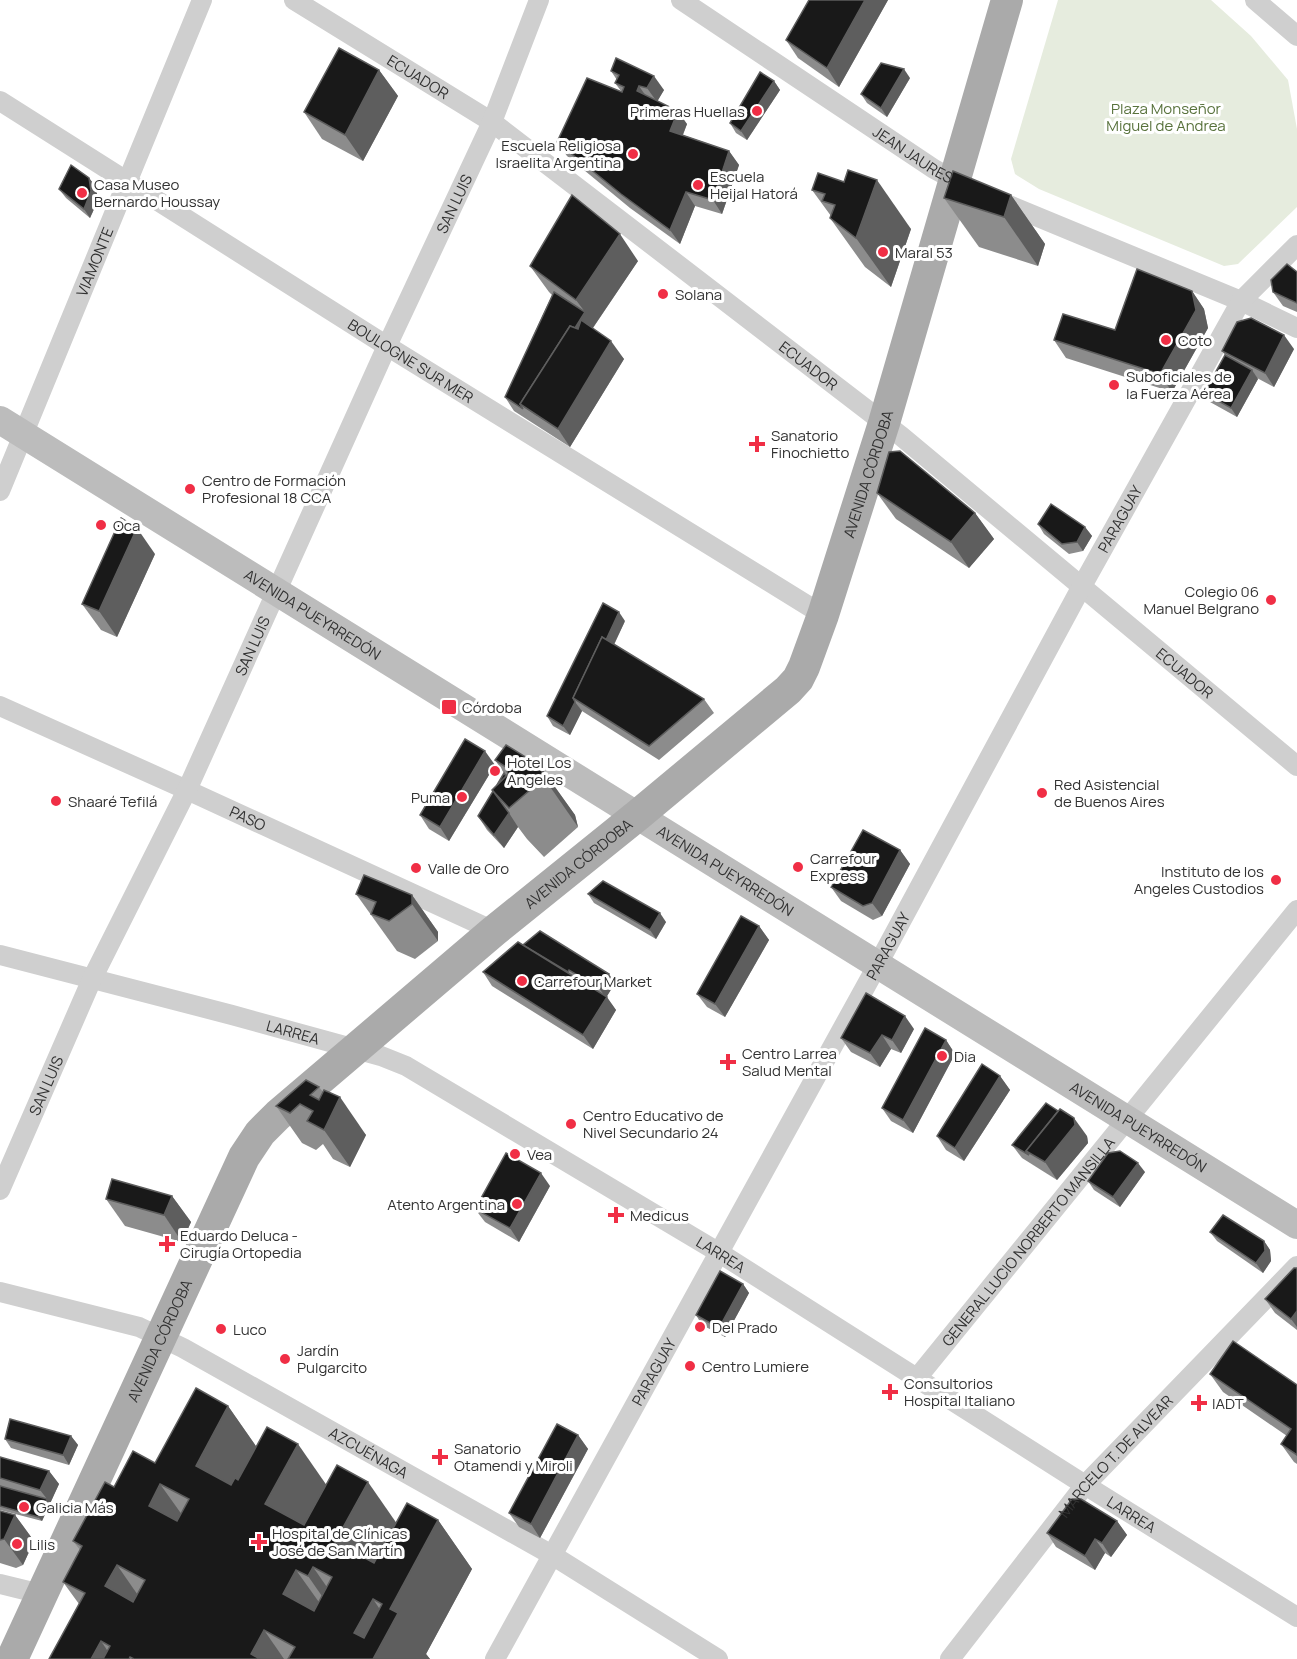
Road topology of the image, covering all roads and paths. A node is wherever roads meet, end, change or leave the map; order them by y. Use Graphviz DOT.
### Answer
graph roads {
  1 [pos="202,0"];
  2 [pos="294,0"];
  3 [pos="539,0"];
  4 [pos="681,0"];
  5 [pos="1007,0"];
  6 [pos="1255,0"];
  7 [pos="1297,36"];
  8 [pos="0,101"];
  9 [pos="492,122"];
  10 [pos="956,181"];
  11 [pos="128,182"];
  12 [pos="1297,245"];
  13 [pos="1241,301"];
  14 [pos="1297,328"];
  15 [pos="387,346"];
  16 [pos="0,420"];
  17 [pos="884,423"];
  18 [pos="24,435"];
  19 [pos="0,491"];
  20 [pos="1082,586"];
  21 [pos="276,592"];
  22 [pos="823,615"];
  23 [pos="0,706"];
  24 [pos="1297,766"];
  25 [pos="187,790"];
  26 [pos="638,815"];
  27 [pos="1297,910"];
  28 [pos="494,932"];
  29 [pos="0,955"];
  30 [pos="878,964"];
  31 [pos="92,979"];
  32 [pos="355,1049"];
  33 [pos="1128,1119"];
  34 [pos="0,1190"];
  35 [pos="1297,1225"];
  36 [pos="718,1252"];
  37 [pos="1297,1266"];
  38 [pos="0,1292"];
  39 [pos="161,1337"];
  40 [pos="917,1378"];
  41 [pos="1085,1485"];
  42 [pos="552,1555"];
  43 [pos="0,1584"];
  44 [pos="41,1594"];
  45 [pos="1297,1617"];
  46 [pos="12,1659"];
  47 [pos="495,1659"];
  48 [pos="718,1659"];
  49 [pos="950,1659"];
  1 -- 11 [label="street, VIAMONTE"];
  2 -- 9 [label="street, ECUADOR"];
  3 -- 9 [label="street, SAN LUIS"];
  4 -- 10 [label="street, JEAN JAURES"];
  5 -- 10 [label="main road, AVENIDA CÓRDOBA"];
  6 -- 7 [label="street"];
  8 -- 11 [label="street, BOULOGNE SUR MER"];
  9 -- 15 [label="street, SAN LUIS"];
  9 -- 17 [label="street, ECUADOR"];
  10 -- 13 [label="street, JEAN JAURES"];
  10 -- 17 [label="main road, AVENIDA CÓRDOBA"];
  11 -- 15 [label="street, BOULOGNE SUR MER"];
  11 -- 18 [label="street, VIAMONTE"];
  12 -- 13 [label="street, PARAGUAY"];
  13 -- 14 [label="street, JEAN JAURES"];
  13 -- 20 [label="street, PARAGUAY"];
  15 -- 21 [label="street, SAN LUIS"];
  15 -- 22 [label="street, BOULOGNE SUR MER"];
  16 -- 18 [label="main road, AVENIDA PUEYRREDÓN"];
  17 -- 20 [label="street, ECUADOR"];
  17 -- 22 [label="main road, AVENIDA CÓRDOBA"];
  18 -- 19 [label="street, VIAMONTE"];
  18 -- 21 [label="main road, AVENIDA PUEYRREDÓN"];
  20 -- 24 [label="street, ECUADOR"];
  20 -- 30 [label="street, PARAGUAY"];
  21 -- 25 [label="street, SAN LUIS"];
  21 -- 26 [label="main road, AVENIDA PUEYRREDÓN"];
  22 -- 26 [label="main road, AVENIDA CÓRDOBA"];
  23 -- 25 [label="street, PASO"];
  25 -- 28 [label="street, PASO"];
  25 -- 31 [label="street, SAN LUIS"];
  26 -- 28 [label="main road, AVENIDA CÓRDOBA"];
  26 -- 30 [label="main road, AVENIDA PUEYRREDÓN"];
  27 -- 33 [label="street, GENERAL LUCIO NORBERTO MANSILLA"];
  28 -- 32 [label="main road, AVENIDA CÓRDOBA"];
  29 -- 31 [label="street, LARREA"];
  30 -- 33 [label="main road, AVENIDA PUEYRREDÓN"];
  30 -- 36 [label="street, PARAGUAY"];
  31 -- 32 [label="street, LARREA"];
  31 -- 34 [label="street, SAN LUIS"];
  32 -- 36 [label="street, LARREA"];
  32 -- 39 [label="main road, AVENIDA CÓRDOBA"];
  33 -- 35 [label="main road, AVENIDA PUEYRREDÓN"];
  33 -- 40 [label="street, GENERAL LUCIO NORBERTO MANSILLA"];
  36 -- 40 [label="street, LARREA"];
  36 -- 42 [label="street, PARAGUAY"];
  37 -- 41 [label="street, MARCELO T. DE ALVEAR"];
  38 -- 39 [label="street, AZCUÉNAGA"];
  39 -- 42 [label="street, AZCUÉNAGA"];
  39 -- 44 [label="main road, AVENIDA CÓRDOBA"];
  40 -- 41 [label="street, LARREA"];
  41 -- 45 [label="street, LARREA"];
  41 -- 49 [label="street, MARCELO T. DE ALVEAR"];
  42 -- 47 [label="street, PARAGUAY"];
  42 -- 48 [label="street, AZCUÉNAGA"];
  43 -- 44 [label="street"];
  44 -- 46 [label="main road, AVENIDA CÓRDOBA"];
}
